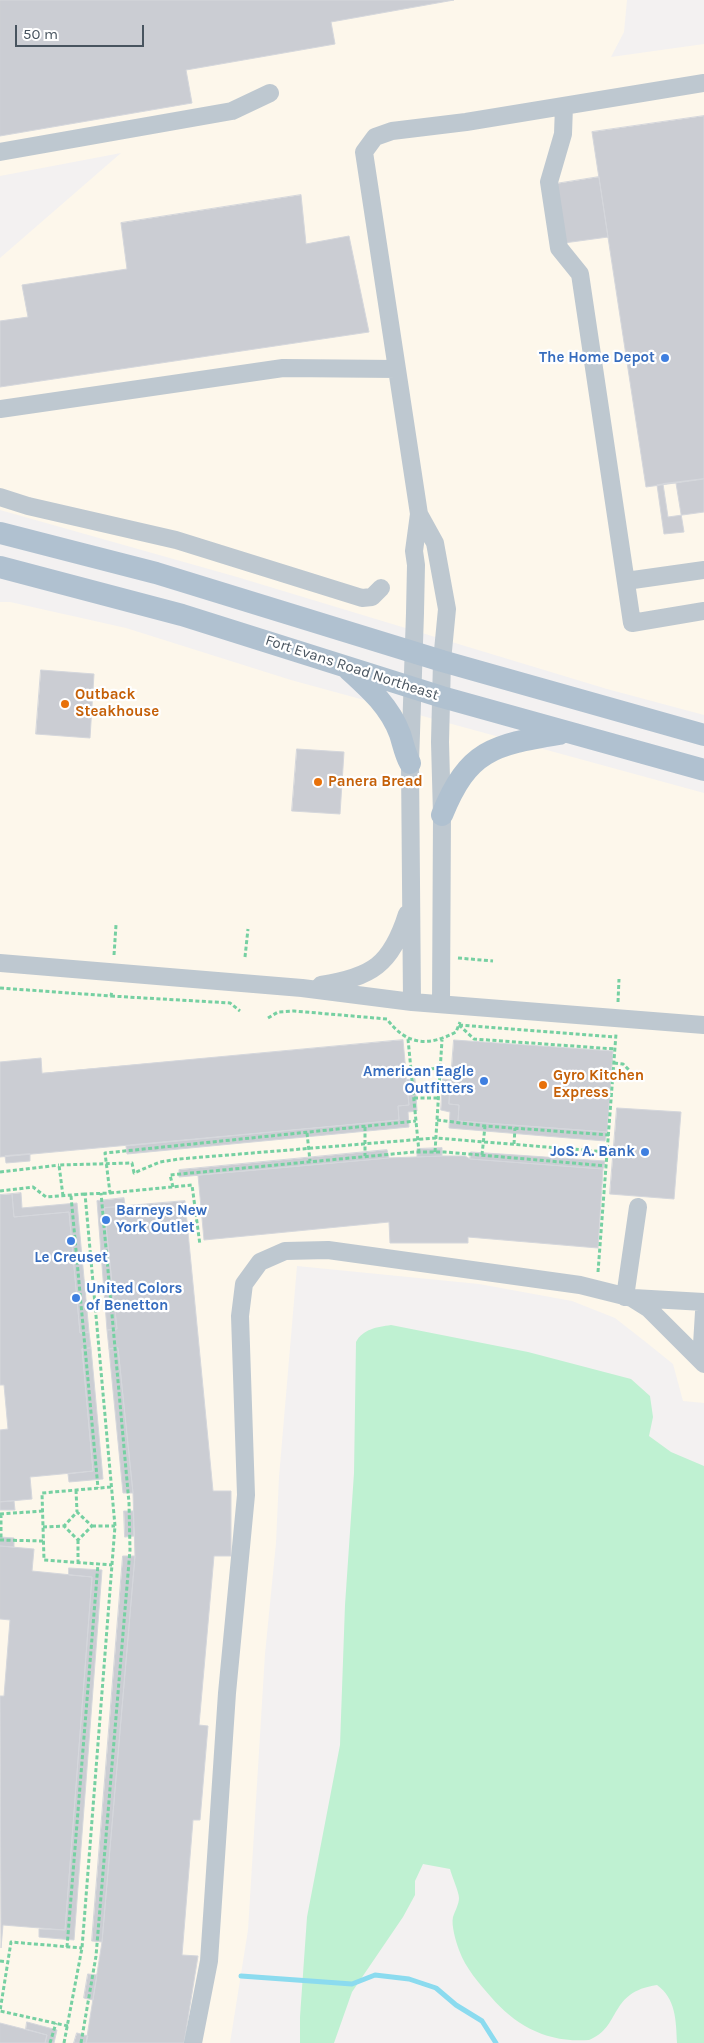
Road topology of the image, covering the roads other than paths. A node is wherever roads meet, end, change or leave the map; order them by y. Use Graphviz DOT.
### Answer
graph roads {
  1 [pos="704,83"];
  2 [pos="270,93"];
  3 [pos="564,106"];
  4 [pos="0,152"];
  5 [pos="397,369"];
  6 [pos="0,409"];
  7 [pos="0,497"];
  8 [pos="418,514"];
  9 [pos="0,533"];
  10 [pos="0,567"];
  11 [pos="704,570"];
  12 [pos="0,575"];
  13 [pos="626,581"];
  14 [pos="60,582"];
  15 [pos="380,588"];
  16 [pos="704,611"];
  17 [pos="413,652"];
  18 [pos="442,661"];
  19 [pos="342,664"];
  20 [pos="413,687"];
  21 [pos="442,697"];
  22 [pos="565,733"];
  23 [pos="704,735"];
  24 [pos="410,763"];
  25 [pos="704,770"];
  26 [pos="442,815"];
  27 [pos="411,899"];
  28 [pos="0,963"];
  29 [pos="302,988"];
  30 [pos="412,1002"];
  31 [pos="441,1004"];
  32 [pos="704,1025"];
  33 [pos="638,1207"];
  34 [pos="629,1297"];
  35 [pos="704,1302"];
  36 [pos="704,1312"];
  37 [pos="702,1362"];
  38 [pos="193,2043"];
  1 -- 3 [label="lane"];
  2 -- 4 [label="lane"];
  3 -- 5 [label="lane"];
  3 -- 13 [label="lane"];
  5 -- 6 [label="lane"];
  5 -- 8 [label="lane"];
  7 -- 15 [label="lane"];
  8 -- 17 [label="lane"];
  8 -- 18 [label="lane"];
  9 -- 17 [label="main road"];
  10 -- 14 [label="main road, Fort Evans Road Northeast"];
  11 -- 13 [label="lane"];
  12 -- 14 [label="main road"];
  13 -- 16 [label="lane"];
  14 -- 19 [label="main road, Fort Evans Road Northeast"];
  17 -- 18 [label="main road"];
  17 -- 20 [label="lane"];
  18 -- 21 [label="lane"];
  18 -- 23 [label="main road"];
  19 -- 20 [label="main road, Fort Evans Road Northeast"];
  19 -- 24 [label="main road"];
  20 -- 21 [label="main road, Fort Evans Road Northeast"];
  20 -- 24 [label="lane"];
  21 -- 22 [label="main road, Fort Evans Road Northeast"];
  21 -- 26 [label="lane"];
  22 -- 25 [label="main road, Fort Evans Road Northeast"];
  22 -- 26 [label="main road"];
  24 -- 27 [label="lane"];
  26 -- 31 [label="lane"];
  27 -- 29 [label="lane"];
  27 -- 30 [label="lane"];
  28 -- 29 [label="lane"];
  29 -- 30 [label="lane"];
  30 -- 31 [label="lane"];
  31 -- 32 [label="lane"];
  33 -- 34 [label="lane"];
  34 -- 35 [label="lane"];
  34 -- 37 [label="lane"];
  34 -- 38 [label="lane"];
  36 -- 37 [label="lane"];
}
